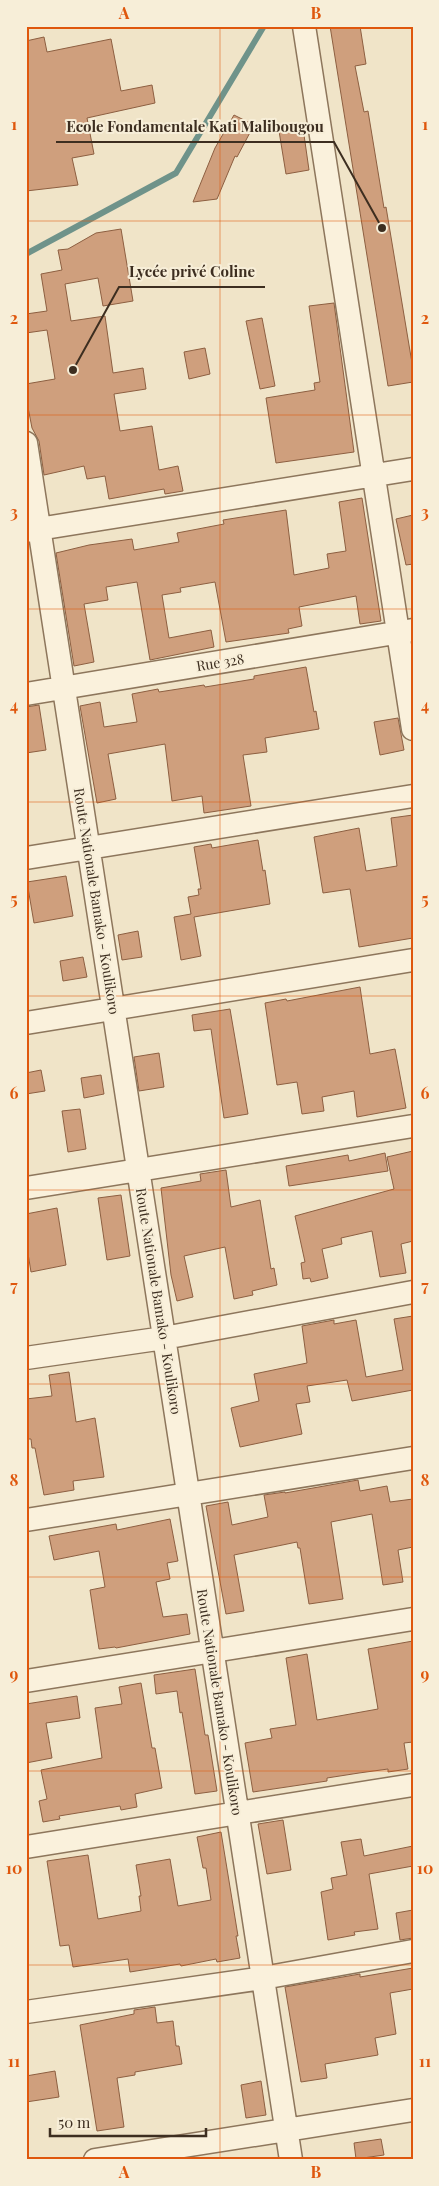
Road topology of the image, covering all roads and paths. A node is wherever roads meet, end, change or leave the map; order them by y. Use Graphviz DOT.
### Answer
graph roads {
  1 [pos="304,26"];
  2 [pos="26,443"];
  3 [pos="413,469"];
  4 [pos="373,475"];
  5 [pos="33,530"];
  6 [pos="405,631"];
  7 [pos="64,687"];
  8 [pos="26,694"];
  9 [pos="413,729"];
  10 [pos="413,796"];
  11 [pos="89,848"];
  12 [pos="26,858"];
  13 [pos="413,960"];
  14 [pos="114,1009"];
  15 [pos="26,1023"];
  16 [pos="413,1126"];
  17 [pos="138,1170"];
  18 [pos="26,1188"];
  19 [pos="413,1292"];
  20 [pos="164,1338"];
  21 [pos="26,1358"];
  22 [pos="413,1458"];
  23 [pos="188,1494"];
  24 [pos="26,1520"];
  25 [pos="413,1619"];
  26 [pos="212,1651"];
  27 [pos="26,1681"];
  28 [pos="413,1786"];
  29 [pos="237,1813"];
  30 [pos="26,1847"];
  31 [pos="413,1951"];
  32 [pos="263,1978"];
  33 [pos="26,2012"];
  34 [pos="413,2110"];
  35 [pos="286,2129"];
  36 [pos="95,2160"];
  37 [pos="291,2160"];
  1 -- 4 [label="street"];
  2 -- 5 [label="street, Route Nationale Bamako - Koulikoro"];
  3 -- 4 [label="street"];
  4 -- 5 [label="street"];
  4 -- 6 [label="street"];
  5 -- 7 [label="street, Route Nationale Bamako - Koulikoro"];
  6 -- 7 [label="street, Rue 328"];
  6 -- 9 [label="street"];
  7 -- 8 [label="street, Rue 328"];
  7 -- 11 [label="street, Route Nationale Bamako - Koulikoro"];
  10 -- 11 [label="street"];
  11 -- 12 [label="street"];
  11 -- 14 [label="street, Route Nationale Bamako - Koulikoro"];
  13 -- 14 [label="street"];
  14 -- 15 [label="street"];
  14 -- 17 [label="street, Route Nationale Bamako - Koulikoro"];
  16 -- 17 [label="street"];
  17 -- 18 [label="street"];
  17 -- 20 [label="street, Route Nationale Bamako - Koulikoro"];
  19 -- 20 [label="street"];
  20 -- 21 [label="street"];
  20 -- 23 [label="street, Route Nationale Bamako - Koulikoro"];
  22 -- 23 [label="street"];
  23 -- 24 [label="street"];
  23 -- 26 [label="street, Route Nationale Bamako - Koulikoro"];
  25 -- 26 [label="street"];
  26 -- 27 [label="street"];
  26 -- 29 [label="street, Route Nationale Bamako - Koulikoro"];
  28 -- 29 [label="street"];
  29 -- 30 [label="street"];
  29 -- 32 [label="street, Route Nationale Bamako - Koulikoro"];
  31 -- 32 [label="street"];
  32 -- 33 [label="street"];
  32 -- 35 [label="street, Route Nationale Bamako - Koulikoro"];
  34 -- 35 [label="street"];
  35 -- 36 [label="street"];
  35 -- 37 [label="street, Route Nationale Bamako - Koulikoro"];
}
